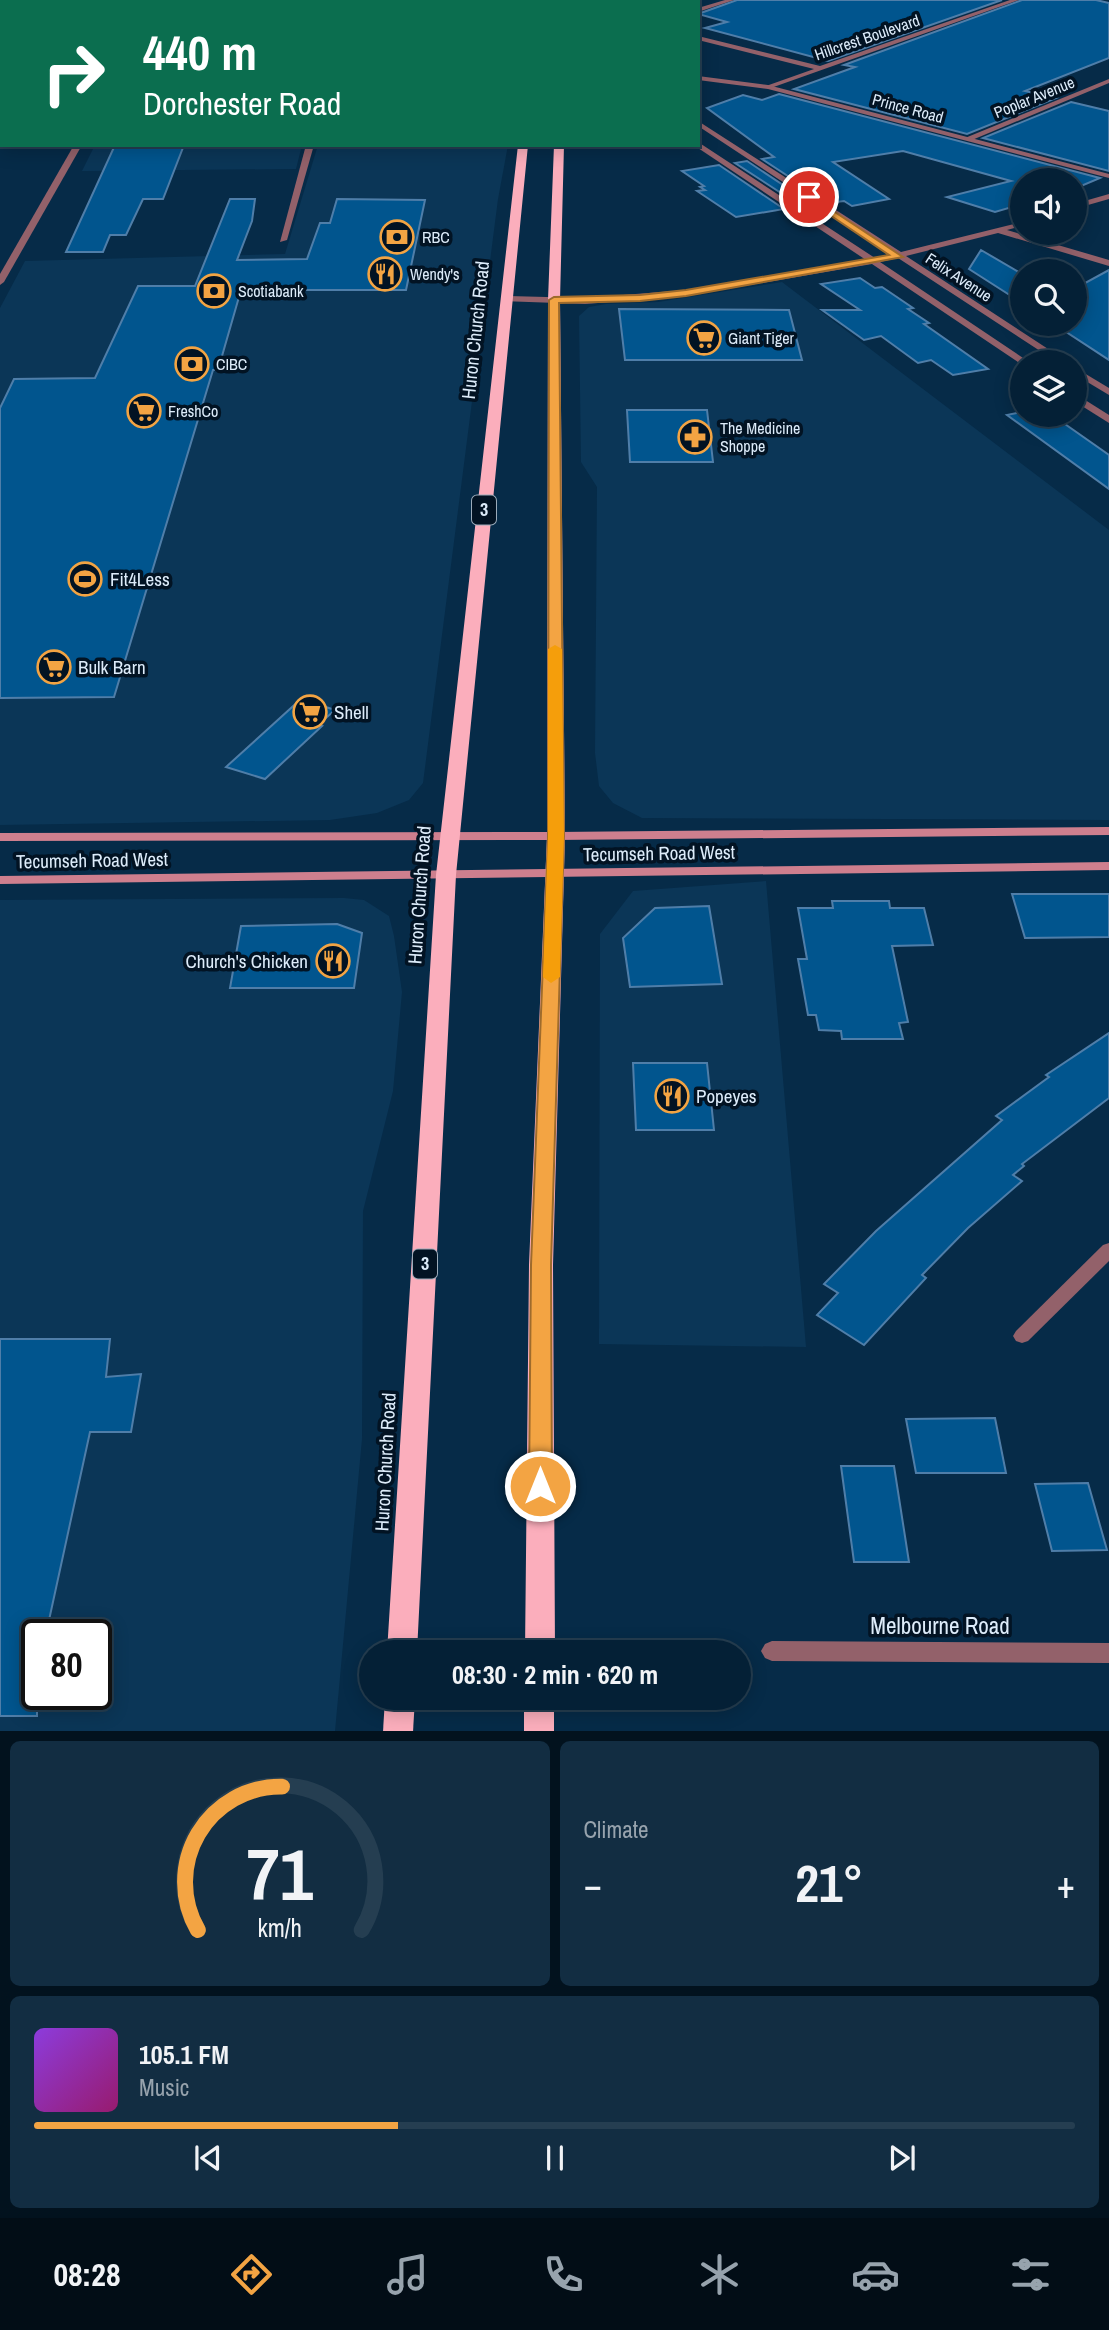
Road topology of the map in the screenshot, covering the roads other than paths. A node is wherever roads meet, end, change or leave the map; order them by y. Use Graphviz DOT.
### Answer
graph roads {
  1 [pos="731,0"];
  2 [pos="1016,0"];
  3 [pos="700,9"];
  4 [pos="700,38"];
  5 [pos="819,68"];
  6 [pos="700,78"];
  7 [pos="1109,81"];
  8 [pos="768,87"];
  9 [pos="700,124"];
  10 [pos="969,138"];
  11 [pos="700,145"];
  12 [pos="77,147"];
  13 [pos="309,147"];
  14 [pos="523,147"];
  15 [pos="559,147"];
  16 [pos="1109,176"];
  17 [pos="1109,196"];
  18 [pos="1087,203"];
  19 [pos="1010,228"];
  20 [pos="1001,231"];
  21 [pos="282,240"];
  22 [pos="898,257"];
  23 [pos="875,261"];
  24 [pos="1109,263"];
  25 [pos="0,282"];
  26 [pos="506,299"];
  27 [pos="554,300"];
  28 [pos="1044,350"];
  29 [pos="1010,353"];
  30 [pos="1087,378"];
  31 [pos="1109,392"];
  32 [pos="1087,405"];
  33 [pos="1109,420"];
  34 [pos="1109,831"];
  35 [pos="451,835"];
  36 [pos="556,836"];
  37 [pos="0,837"];
  38 [pos="1109,866"];
  39 [pos="555,875"];
  40 [pos="446,876"];
  41 [pos="0,880"];
  42 [pos="1109,1251"];
  43 [pos="1022,1336"];
  44 [pos="403,1640"];
  45 [pos="540,1640"];
  46 [pos="772,1651"];
  47 [pos="1109,1653"];
  48 [pos="399,1710"];
  49 [pos="539,1710"];
  50 [pos="398,1731"];
  51 [pos="539,1731"];
  1 -- 3 [label="street"];
  2 -- 5 [label="street, Hillcrest Boulevard"];
  4 -- 5 [label="street"];
  5 -- 8 [label="street, Hillcrest Boulevard"];
  6 -- 8 [label="street, Prince Road"];
  7 -- 10 [label="street, Poplar Avenue"];
  8 -- 10 [label="street, Prince Road"];
  9 -- 22 [label="street, Felix Avenue"];
  10 -- 16 [label="street, Prince Road"];
  11 -- 23 [label="street, Felix Avenue"];
  12 -- 25 [label="street"];
  13 -- 21 [label="street"];
  14 -- 26 [label="highway, Huron Church Road / 3"];
  15 -- 27 [label="highway"];
  17 -- 18 [label="street"];
  19 -- 20 [label="street"];
  20 -- 22 [label="street"];
  20 -- 24 [label="street"];
  22 -- 23 [label="street"];
  22 -- 28 [label="street, Felix Avenue"];
  23 -- 27 [label="street"];
  23 -- 29 [label="street, Felix Avenue"];
  26 -- 27 [label="street"];
  26 -- 35 [label="highway, Huron Church Road / 3"];
  27 -- 36 [label="highway"];
  30 -- 31 [label="street"];
  32 -- 33 [label="street"];
  34 -- 36 [label="main road, Tecumseh Road West"];
  35 -- 36 [label="main road, Tecumseh Road West"];
  35 -- 37 [label="main road, Tecumseh Road West"];
  35 -- 40 [label="highway, Huron Church Road / 3"];
  36 -- 39 [label="highway"];
  38 -- 39 [label="main road, Tecumseh Road West"];
  39 -- 40 [label="main road, Tecumseh Road West"];
  39 -- 45 [label="highway"];
  40 -- 41 [label="main road, Tecumseh Road West"];
  40 -- 44 [label="highway, Huron Church Road / 3"];
  42 -- 43 [label="street"];
  46 -- 47 [label="street, Melbourne Road"];
  48 -- 50 [label="highway"];
  49 -- 51 [label="highway"];
}
